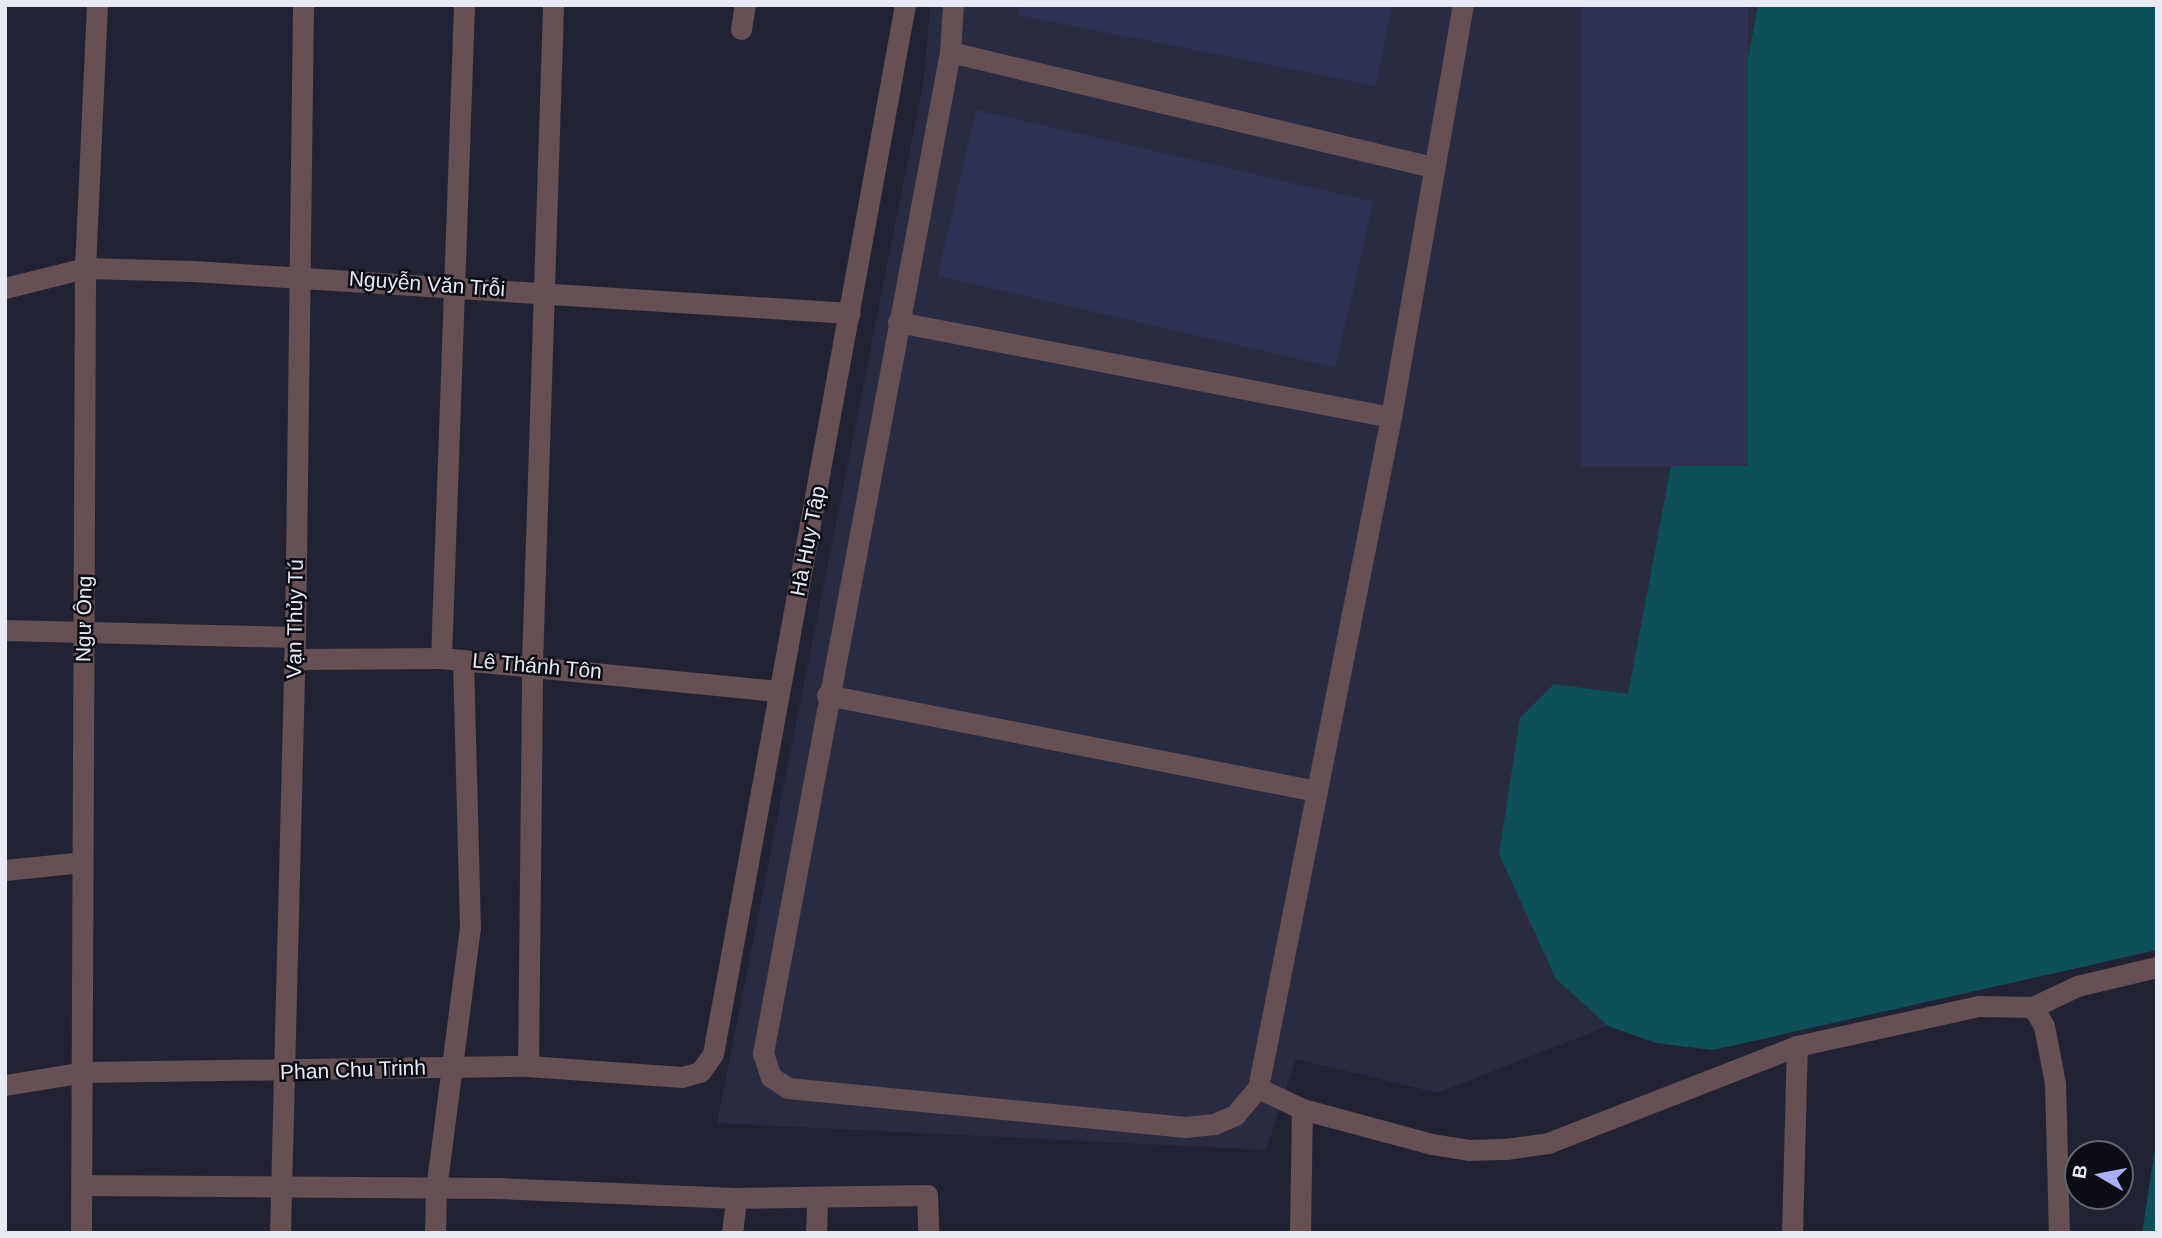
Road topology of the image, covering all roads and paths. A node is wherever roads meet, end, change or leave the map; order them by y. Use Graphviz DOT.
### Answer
graph roads {
  1 [pos="97,5"];
  2 [pos="303,5"];
  3 [pos="464,5"];
  4 [pos="553,5"];
  5 [pos="745,5"];
  6 [pos="905,5"];
  7 [pos="953,5"];
  8 [pos="1463,5"];
  9 [pos="741,29"];
  10 [pos="950,52"];
  11 [pos="1433,167"];
  12 [pos="85,268"];
  13 [pos="302,276"];
  14 [pos="458,286"];
  15 [pos="5,289"];
  16 [pos="547,292"];
  17 [pos="850,313"];
  18 [pos="898,322"];
  19 [pos="1391,418"];
  20 [pos="5,630"];
  21 [pos="83,635"];
  22 [pos="295,637"];
  23 [pos="441,658"];
  24 [pos="294,659"];
  25 [pos="463,660"];
  26 [pos="532,664"];
  27 [pos="779,691"];
  28 [pos="827,695"];
  29 [pos="1315,791"];
  30 [pos="82,862"];
  31 [pos="5,870"];
  32 [pos="2157,967"];
  33 [pos="2033,1007"];
  34 [pos="1797,1046"];
  35 [pos="455,1066"];
  36 [pos="528,1066"];
  37 [pos="281,1072"];
  38 [pos="700,1072"];
  39 [pos="84,1073"];
  40 [pos="5,1085"];
  41 [pos="1258,1088"];
  42 [pos="1302,1110"];
  43 [pos="82,1185"];
  44 [pos="281,1187"];
  45 [pos="436,1189"];
  46 [pos="817,1197"];
  47 [pos="736,1198"];
  48 [pos="81,1233"];
  49 [pos="280,1233"];
  50 [pos="435,1233"];
  51 [pos="732,1233"];
  52 [pos="816,1233"];
  53 [pos="928,1233"];
  54 [pos="1300,1233"];
  55 [pos="1792,1233"];
  56 [pos="2059,1233"];
  1 -- 12 [label="street, Ngư Ông"];
  2 -- 13 [label="street, Vạn Thủy Tú"];
  3 -- 14 [label="street"];
  4 -- 16 [label="street"];
  5 -- 9 [label="street"];
  6 -- 17 [label="street, Hà Huy Tập"];
  7 -- 10 [label="street"];
  8 -- 11 [label="street"];
  10 -- 11 [label="street"];
  10 -- 18 [label="street"];
  11 -- 19 [label="street"];
  12 -- 13 [label="street, Nguyễn Văn Trỗi"];
  12 -- 15 [label="street, Nguyễn Văn Trỗi"];
  12 -- 21 [label="street, Ngư Ông"];
  13 -- 14 [label="street, Nguyễn Văn Trỗi"];
  13 -- 22 [label="street, Vạn Thủy Tú"];
  14 -- 16 [label="street, Nguyễn Văn Trỗi"];
  14 -- 23 [label="street"];
  16 -- 17 [label="street, Nguyễn Văn Trỗi"];
  16 -- 26 [label="street"];
  17 -- 27 [label="street, Hà Huy Tập"];
  18 -- 19 [label="street"];
  18 -- 28 [label="street"];
  19 -- 29 [label="street"];
  20 -- 21 [label="street"];
  21 -- 22 [label="street"];
  21 -- 30 [label="street, Ngư Ông"];
  22 -- 24 [label="street, Vạn Thủy Tú"];
  23 -- 24 [label="street, Lê Thánh Tôn"];
  23 -- 25 [label="street, Lê Thánh Tôn"];
  24 -- 37 [label="street, Vạn Thủy Tú"];
  25 -- 26 [label="street, Lê Thánh Tôn"];
  25 -- 35 [label="street"];
  26 -- 27 [label="street, Lê Thánh Tôn"];
  26 -- 36 [label="street"];
  27 -- 38 [label="street, Hà Huy Tập"];
  28 -- 29 [label="street"];
  28 -- 41 [label="street"];
  29 -- 41 [label="street"];
  30 -- 31 [label="street"];
  30 -- 39 [label="street, Ngư Ông"];
  32 -- 33 [label="street"];
  33 -- 34 [label="street"];
  33 -- 56 [label="street"];
  34 -- 42 [label="street"];
  34 -- 55 [label="street"];
  35 -- 36 [label="street, Phan Chu Trinh"];
  35 -- 37 [label="street, Phan Chu Trinh"];
  35 -- 45 [label="street"];
  36 -- 38 [label="street, Phan Chu Trinh"];
  37 -- 39 [label="street, Phan Chu Trinh"];
  37 -- 44 [label="street, Vạn Thủy Tú"];
  39 -- 40 [label="street, Phan Chu Trinh"];
  39 -- 43 [label="street, Ngư Ông"];
  41 -- 42 [label="street"];
  42 -- 54 [label="street"];
  43 -- 44 [label="street"];
  43 -- 48 [label="street, Ngư Ông"];
  44 -- 45 [label="street"];
  44 -- 49 [label="street, Vạn Thủy Tú"];
  45 -- 47 [label="street"];
  45 -- 50 [label="street"];
  46 -- 47 [label="street"];
  46 -- 52 [label="street"];
  46 -- 53 [label="street"];
  47 -- 51 [label="street"];
}
